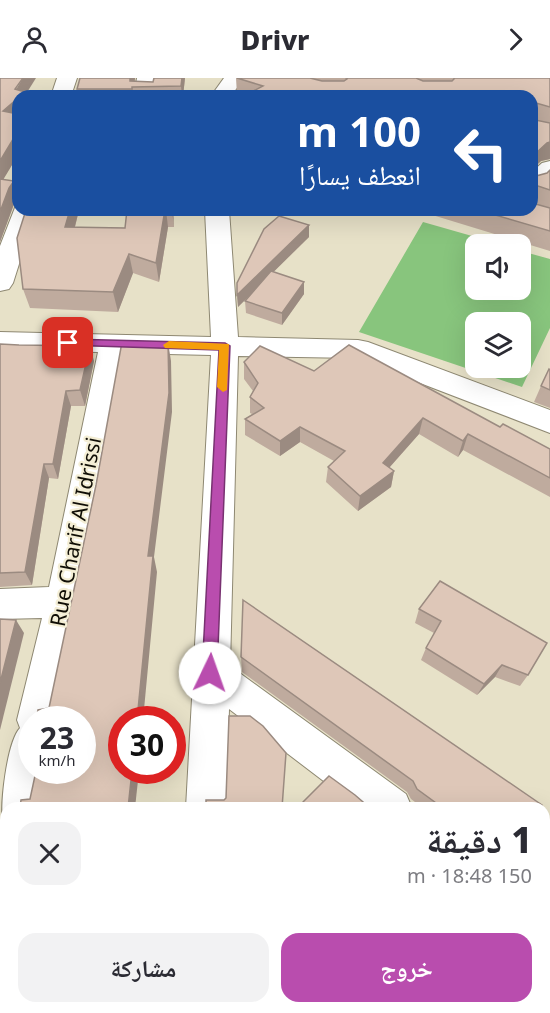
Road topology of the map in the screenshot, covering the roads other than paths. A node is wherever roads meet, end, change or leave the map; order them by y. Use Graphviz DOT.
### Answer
graph roads {
  1 [pos="550,168"];
  2 [pos="538,179"];
  3 [pos="22,216"];
  4 [pos="217,216"];
  5 [pos="0,283"];
  6 [pos="0,341"];
  7 [pos="113,344"];
  8 [pos="225,346"];
  9 [pos="550,422"];
  10 [pos="63,602"];
  11 [pos="0,604"];
  12 [pos="210,673"];
  13 [pos="39,706"];
  14 [pos="22,784"];
  15 [pos="18,802"];
  16 [pos="206,802"];
  17 [pos="384,802"];
  1 -- 2 [label="street"];
  3 -- 5 [label="street"];
  4 -- 8 [label="street"];
  6 -- 7 [label="street"];
  7 -- 8 [label="street"];
  7 -- 10 [label="street, Rue Charif Al Idrissi"];
  8 -- 9 [label="street"];
  8 -- 12 [label="street"];
  10 -- 11 [label="street"];
  10 -- 13 [label="street, Rue Charif Al Idrissi"];
  12 -- 16 [label="street"];
  12 -- 17 [label="street"];
  14 -- 15 [label="street"];
}
